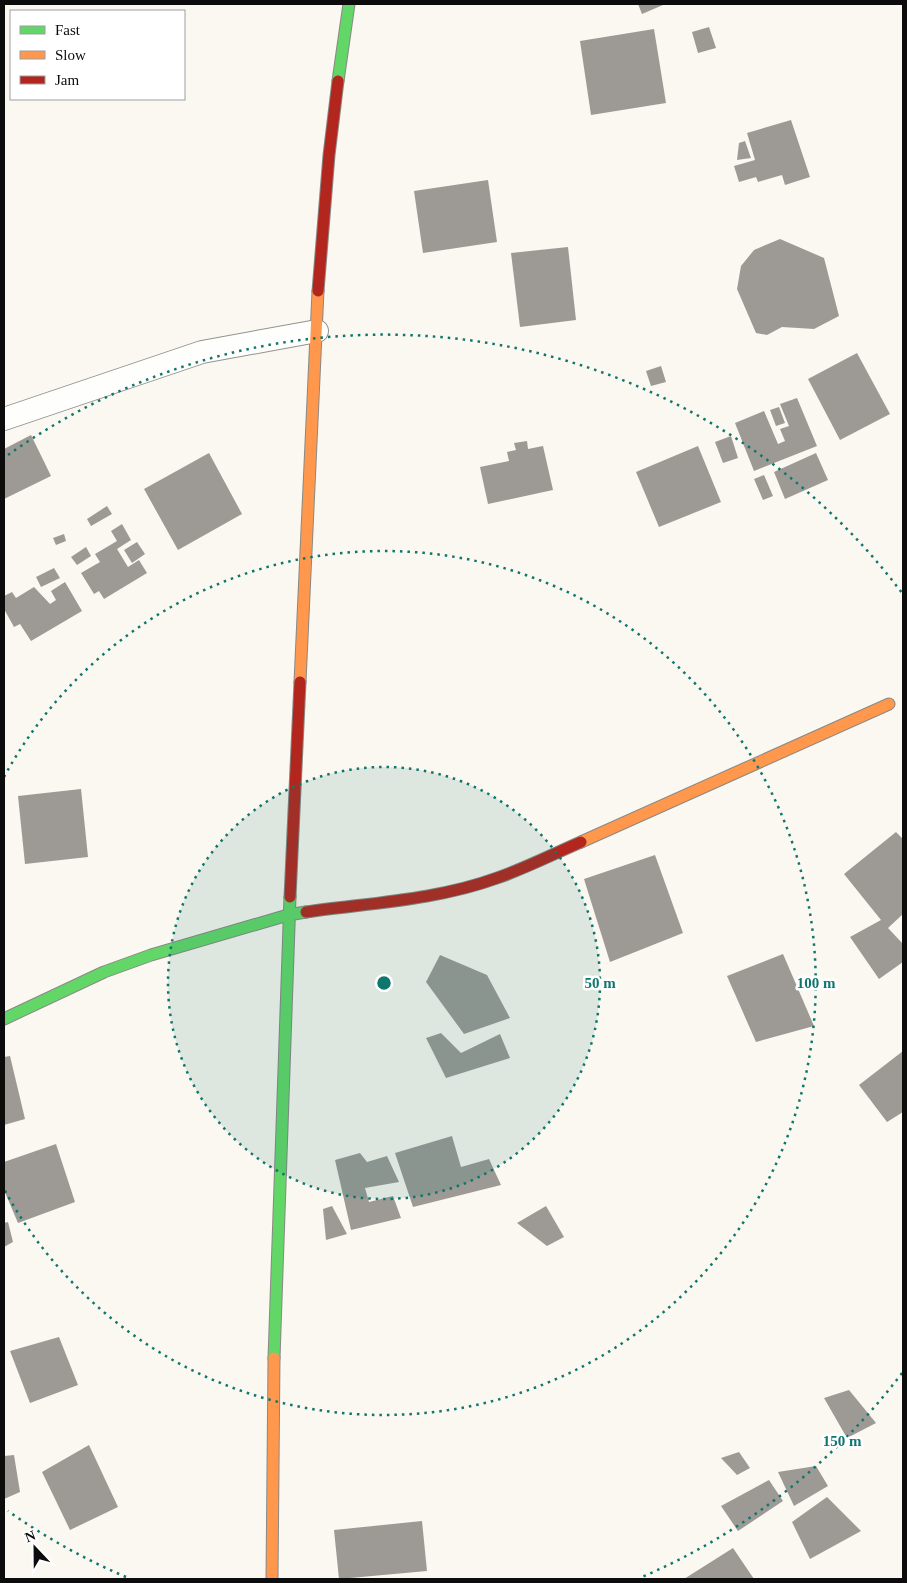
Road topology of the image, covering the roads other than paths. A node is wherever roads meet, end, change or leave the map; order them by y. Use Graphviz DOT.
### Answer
graph roads {
  1 [pos="349,4"];
  2 [pos="317,331"];
  3 [pos="4,419"];
  4 [pos="889,704"];
  5 [pos="288,915"];
  6 [pos="4,1019"];
  7 [pos="272,1579"];
  1 -- 2 [label="street"];
  2 -- 3 [label="street"];
  2 -- 5 [label="street"];
  4 -- 5 [label="street"];
  5 -- 6 [label="street"];
  5 -- 7 [label="street"];
}
